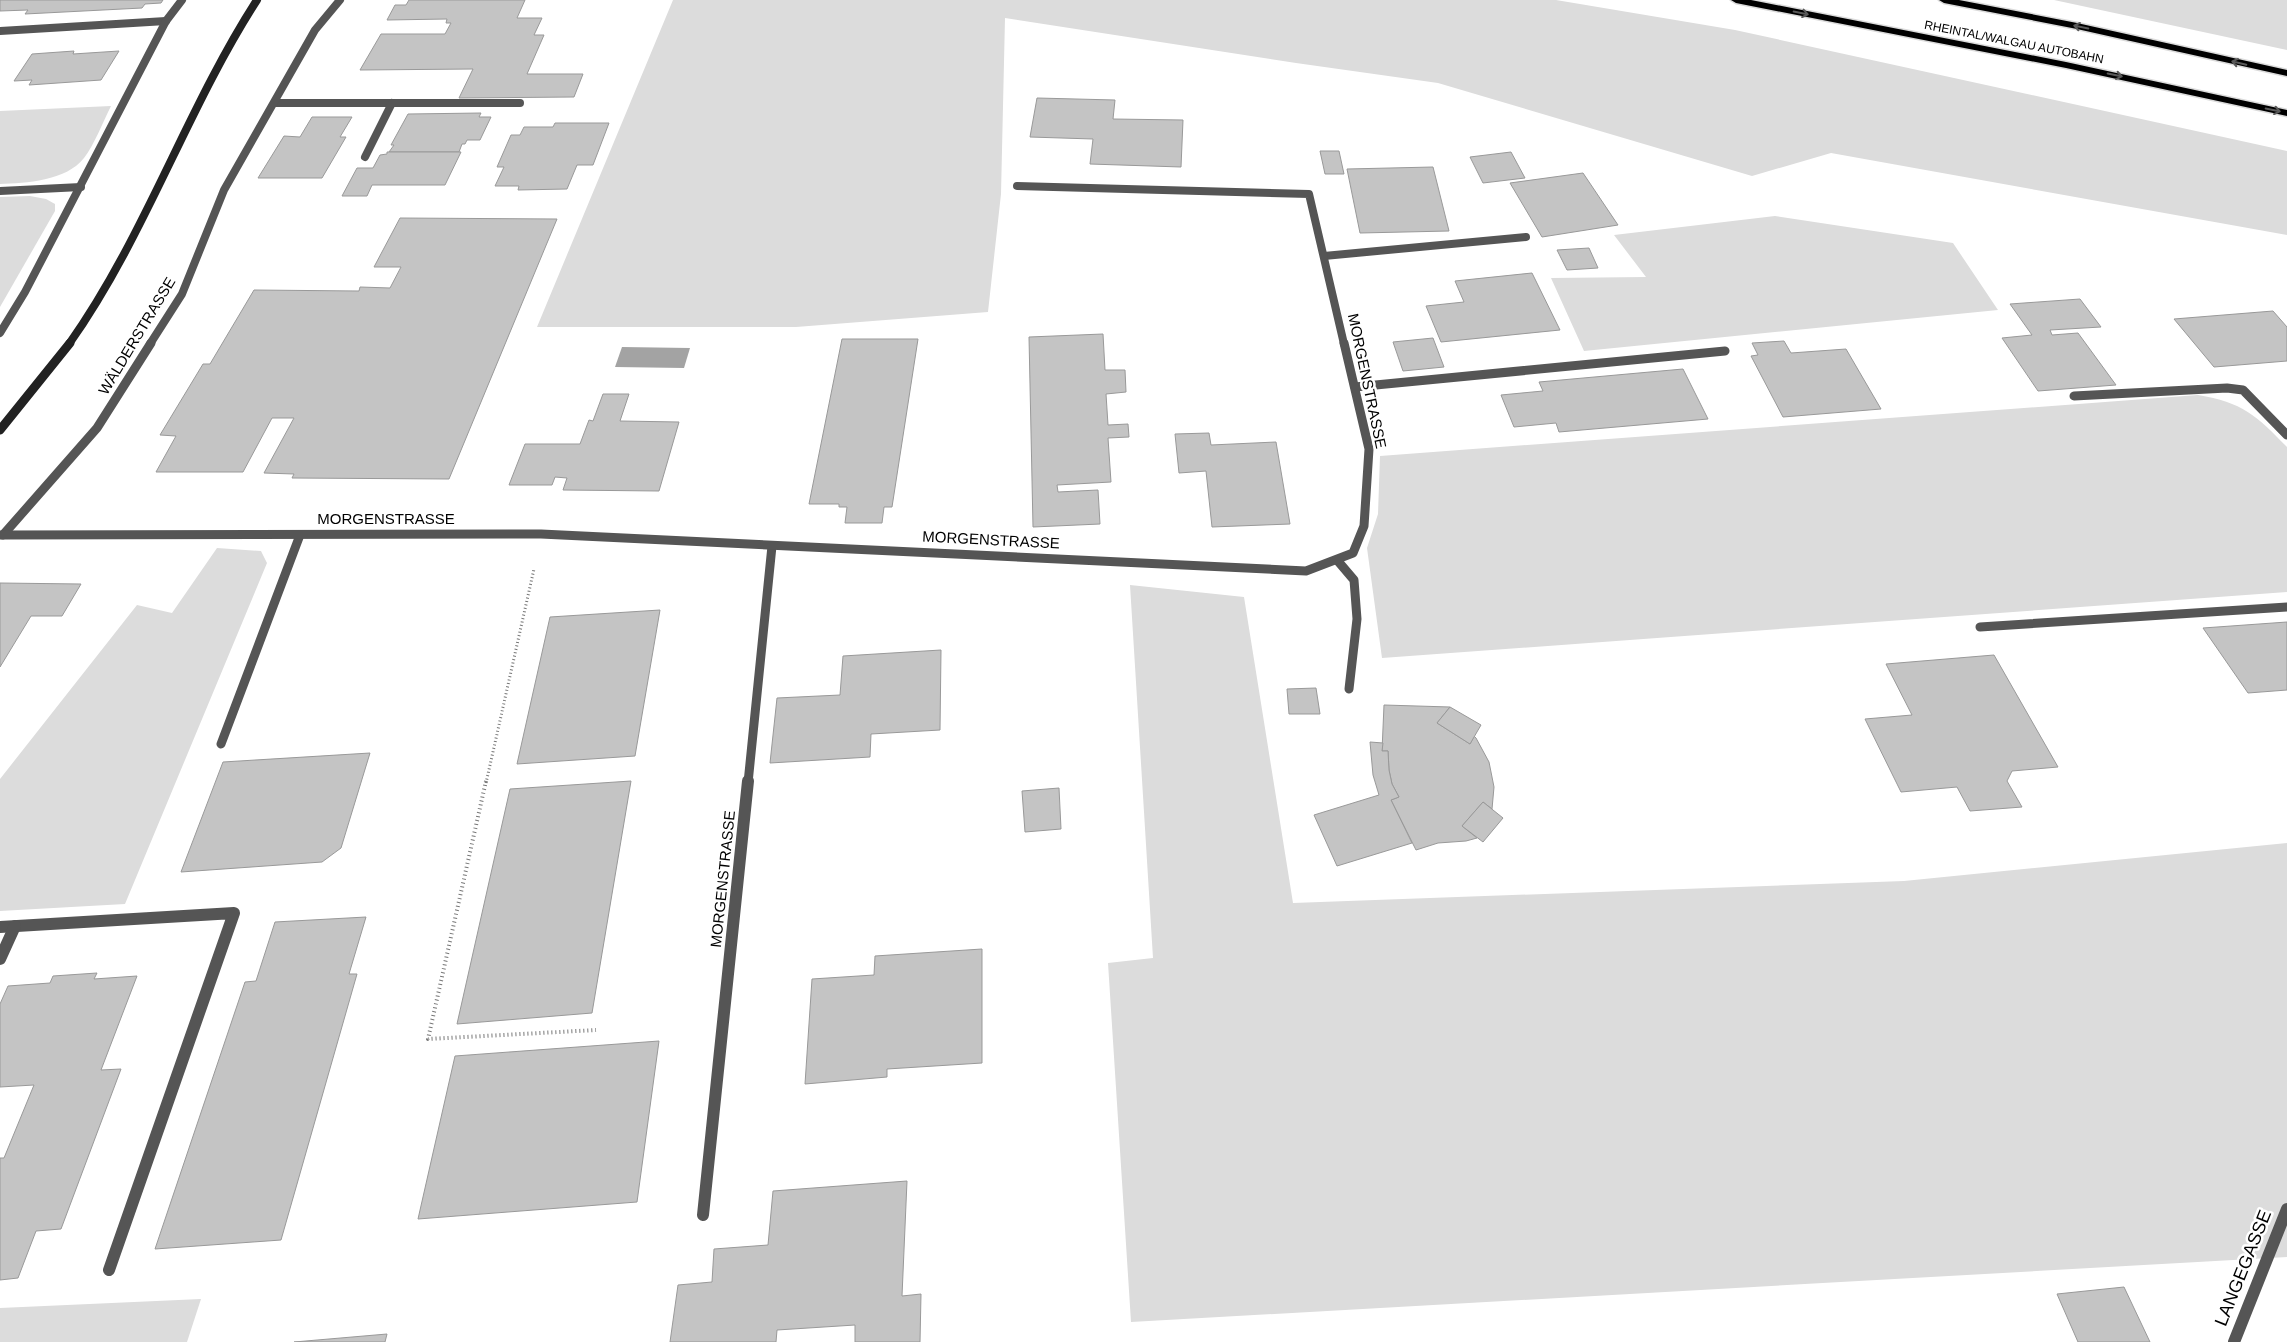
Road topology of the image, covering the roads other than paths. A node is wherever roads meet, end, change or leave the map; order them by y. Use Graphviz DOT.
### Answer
graph roads {
  1 [pos="182,0"];
  2 [pos="257,0"];
  3 [pos="340,0"];
  4 [pos="1736,0"];
  5 [pos="1944,0"];
  6 [pos="166,21"];
  7 [pos="0,31"];
  8 [pos="2287,73"];
  9 [pos="275,103"];
  10 [pos="392,103"];
  11 [pos="520,103"];
  12 [pos="2287,113"];
  13 [pos="365,157"];
  14 [pos="1017,186"];
  15 [pos="81,187"];
  16 [pos="0,191"];
  17 [pos="1526,237"];
  18 [pos="1324,256"];
  19 [pos="0,333"];
  20 [pos="1725,351"];
  21 [pos="1355,387"];
  22 [pos="2074,396"];
  23 [pos="0,430"];
  24 [pos="2287,435"];
  25 [pos="300,534"];
  26 [pos="1,535"];
  27 [pos="772,546"];
  28 [pos="1337,560"];
  29 [pos="2287,607"];
  30 [pos="1980,627"];
  31 [pos="1349,689"];
  32 [pos="221,744"];
  33 [pos="15,926"];
  34 [pos="0,927"];
  35 [pos="0,959"];
  36 [pos="2287,1209"];
  37 [pos="703,1215"];
  38 [pos="109,1270"];
  39 [pos="2234,1342"];
  1 -- 6 [label="street"];
  2 -- 23 [label="main road"];
  3 -- 9 [label="street, WÄLDERSTRASSE"];
  4 -- 12 [label="highway, RHEINTAL/WALGAU AUTOBAHN, one-way"];
  8 -- 5 [label="highway, RHEINTAL/WALGAU AUTOBAHN, one-way"];
  6 -- 7 [label="street"];
  6 -- 15 [label="street"];
  9 -- 10 [label="street"];
  9 -- 26 [label="street, WÄLDERSTRASSE"];
  10 -- 11 [label="street"];
  10 -- 13 [label="street"];
  14 -- 18 [label="street, MORGENSTRASSE"];
  15 -- 16 [label="street"];
  15 -- 19 [label="street"];
  17 -- 18 [label="street"];
  18 -- 21 [label="street, MORGENSTRASSE"];
  20 -- 21 [label="street"];
  21 -- 28 [label="street, MORGENSTRASSE"];
  22 -- 24 [label="street"];
  25 -- 26 [label="street, MORGENSTRASSE"];
  25 -- 27 [label="street, MORGENSTRASSE"];
  25 -- 32 [label="street"];
  27 -- 28 [label="street, MORGENSTRASSE"];
  27 -- 37 [label="street, MORGENSTRASSE"];
  28 -- 31 [label="street"];
  29 -- 30 [label="street"];
  33 -- 34 [label="street"];
  33 -- 35 [label="street"];
  33 -- 38 [label="street"];
  36 -- 39 [label="street, LANGEGASSE"];
}
